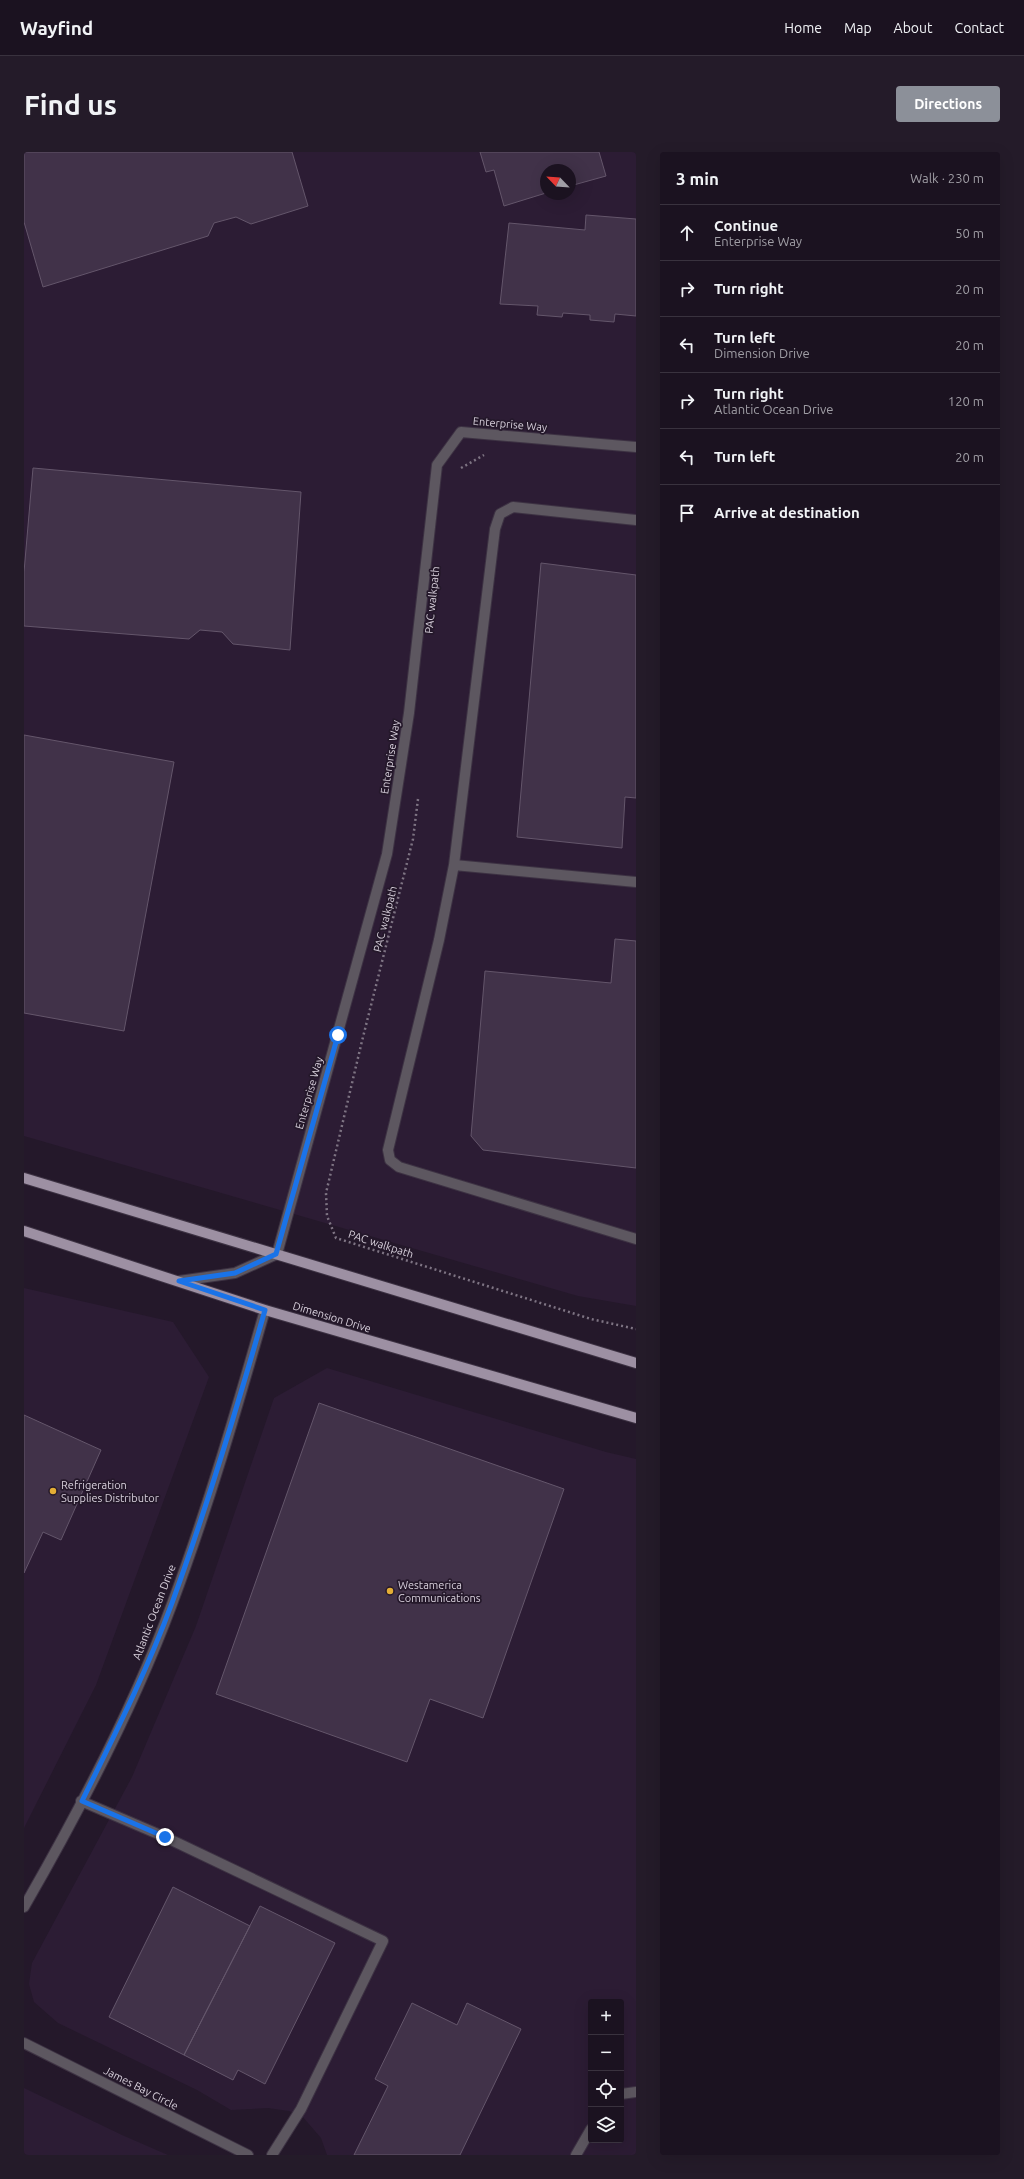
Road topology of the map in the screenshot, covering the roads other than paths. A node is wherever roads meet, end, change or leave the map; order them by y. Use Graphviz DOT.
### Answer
graph roads {
  1 [pos="636,447"];
  2 [pos="636,520"];
  3 [pos="454,865"];
  4 [pos="636,882"];
  5 [pos="24,1178"];
  6 [pos="24,1231"];
  7 [pos="636,1239"];
  8 [pos="276,1254"];
  9 [pos="179,1281"];
  10 [pos="265,1310"];
  11 [pos="636,1363"];
  12 [pos="636,1418"];
  13 [pos="82,1801"];
  14 [pos="24,1907"];
  15 [pos="24,2043"];
  16 [pos="636,2092"];
  17 [pos="624,2094"];
  18 [pos="588,2135"];
  19 [pos="248,2155"];
  20 [pos="272,2155"];
  21 [pos="576,2155"];
  1 -- 8 [label="street, Enterprise Way"];
  2 -- 3 [label="street"];
  3 -- 4 [label="street"];
  3 -- 7 [label="street"];
  5 -- 8 [label="main road"];
  6 -- 9 [label="main road, Dimension Drive"];
  8 -- 9 [label="street"];
  8 -- 11 [label="main road"];
  9 -- 10 [label="main road, Dimension Drive"];
  10 -- 12 [label="main road, Dimension Drive"];
  10 -- 13 [label="street, Atlantic Ocean Drive"];
  13 -- 14 [label="street, Atlantic Ocean Drive"];
  13 -- 20 [label="street"];
  15 -- 19 [label="street, James Bay Circle"];
  16 -- 17 [label="street"];
  18 -- 21 [label="street"];
}
